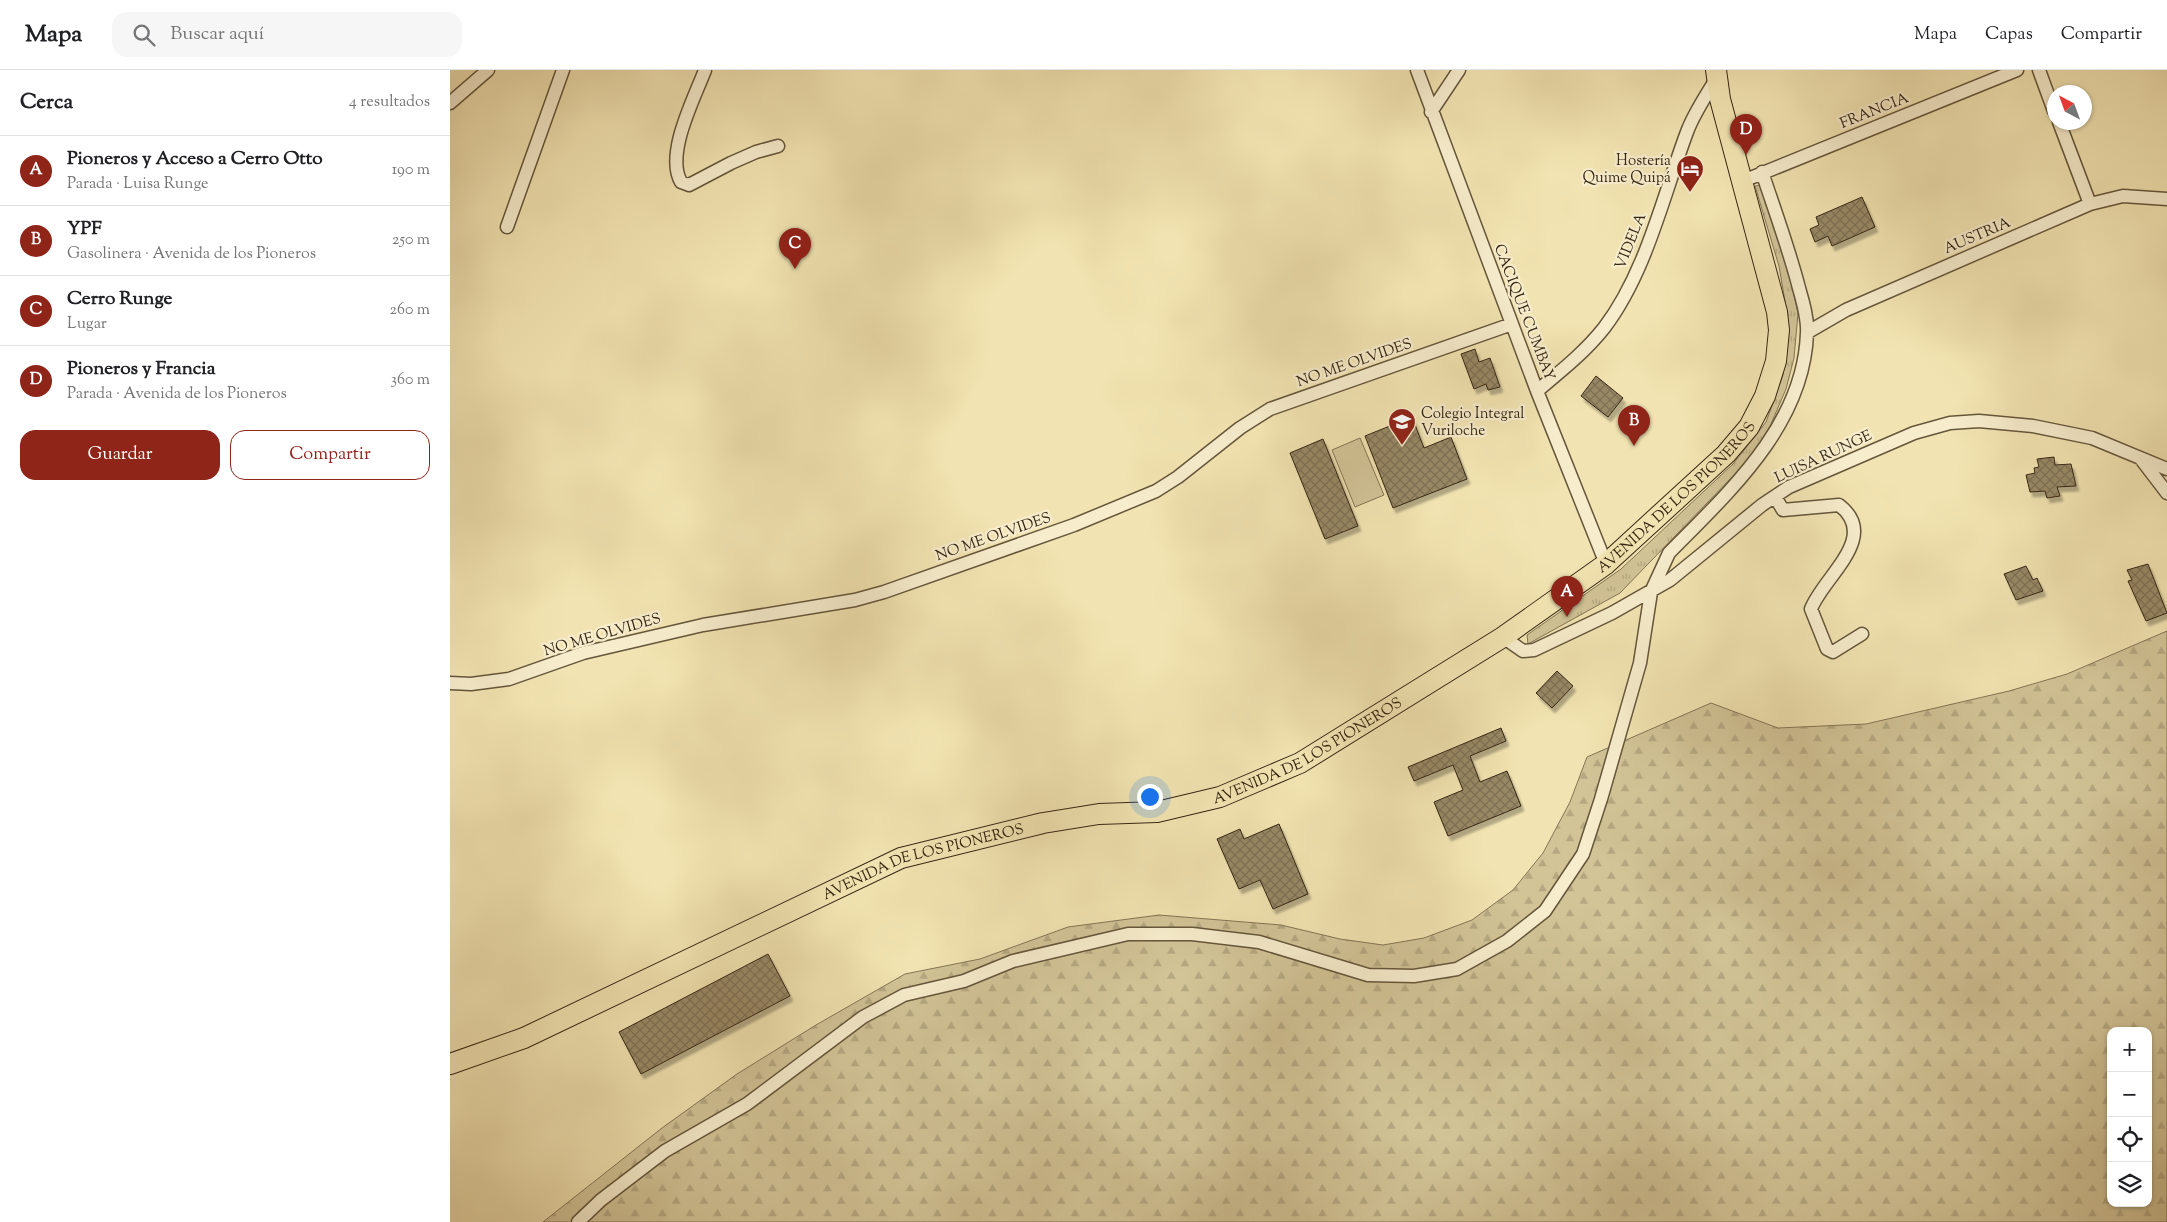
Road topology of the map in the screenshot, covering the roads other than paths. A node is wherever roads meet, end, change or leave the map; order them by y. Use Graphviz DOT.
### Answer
graph roads {
  1 [pos="488,70"];
  2 [pos="564,70"];
  3 [pos="705,70"];
  4 [pos="1417,70"];
  5 [pos="1458,70"];
  6 [pos="2017,70"];
  7 [pos="2039,70"];
  8 [pos="1716,74"];
  9 [pos="2047,92"];
  10 [pos="450,103"];
  11 [pos="1431,112"];
  12 [pos="2062,130"];
  13 [pos="778,146"];
  14 [pos="1762,172"];
  15 [pos="1743,180"];
  16 [pos="2167,199"];
  17 [pos="2090,204"];
  18 [pos="507,227"];
  19 [pos="1512,324"];
  20 [pos="1808,332"];
  21 [pos="1538,390"];
  22 [pos="2139,457"];
  23 [pos="2167,469"];
  24 [pos="2167,493"];
  25 [pos="1775,497"];
  26 [pos="1606,564"];
  27 [pos="1651,592"];
  28 [pos="1862,634"];
  29 [pos="1503,637"];
  30 [pos="450,683"];
  31 [pos="450,1064"];
  32 [pos="578,1222"];
  1 -- 10 [label="street"];
  2 -- 18 [label="street"];
  3 -- 13 [label="street"];
  4 -- 11 [label="street, CACIQUE CUMBAY"];
  5 -- 11 [label="street"];
  6 -- 14 [label="street, FRANCIA"];
  7 -- 9 [label="street"];
  8 -- 15 [label="main road, AVENIDA DE LOS PIONEROS"];
  8 -- 21 [label="street, VIDELA"];
  11 -- 19 [label="street, CACIQUE CUMBAY"];
  12 -- 17 [label="street"];
  14 -- 15 [label="street, FRANCIA"];
  14 -- 20 [label="street"];
  15 -- 26 [label="main road, AVENIDA DE LOS PIONEROS"];
  16 -- 17 [label="street, AUSTRIA"];
  17 -- 20 [label="street, AUSTRIA"];
  19 -- 21 [label="street, CACIQUE CUMBAY"];
  19 -- 30 [label="street, NO ME OLVIDES"];
  20 -- 27 [label="street"];
  21 -- 26 [label="street, CACIQUE CUMBAY"];
  22 -- 23 [label="street, LUISA RUNGE"];
  22 -- 24 [label="street"];
  22 -- 25 [label="street, LUISA RUNGE"];
  25 -- 27 [label="street, LUISA RUNGE"];
  25 -- 28 [label="street"];
  26 -- 29 [label="main road, AVENIDA DE LOS PIONEROS"];
  27 -- 29 [label="street, LUISA RUNGE"];
  27 -- 32 [label="street"];
  29 -- 31 [label="main road, AVENIDA DE LOS PIONEROS"];
}
